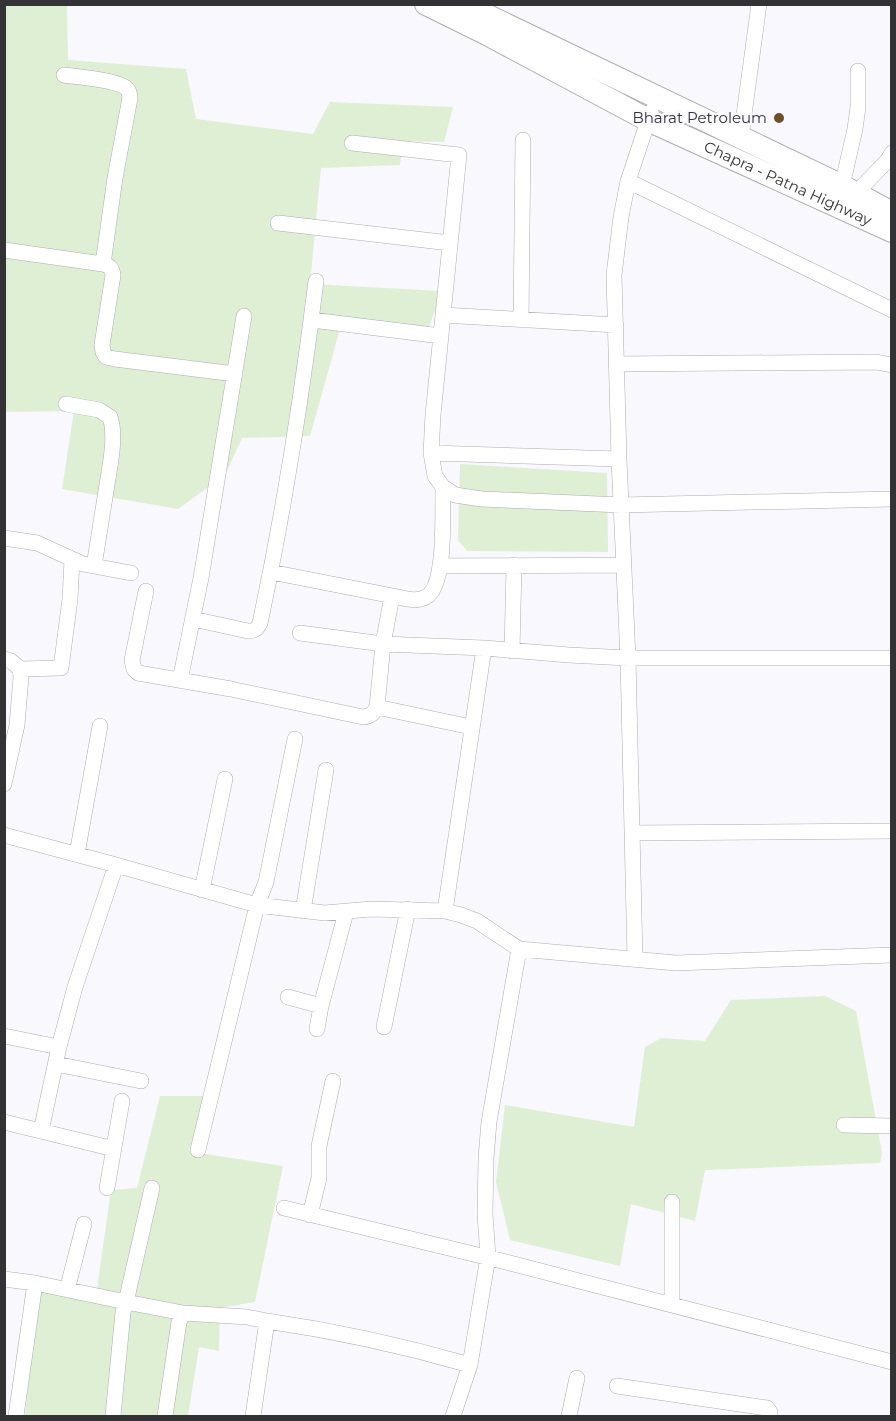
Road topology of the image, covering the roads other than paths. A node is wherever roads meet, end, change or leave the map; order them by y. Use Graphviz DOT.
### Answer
graph roads {
  1 [pos="426,4"];
  2 [pos="463,4"];
  3 [pos="759,4"];
  4 [pos="489,10"];
  5 [pos="858,71"];
  6 [pos="64,75"];
  7 [pos="656,97"];
  8 [pos="648,120"];
  9 [pos="741,137"];
  10 [pos="523,140"];
  11 [pos="352,143"];
  12 [pos="891,153"];
  13 [pos="628,181"];
  14 [pos="849,189"];
  15 [pos="891,213"];
  16 [pos="278,223"];
  17 [pos="891,231"];
  18 [pos="450,243"];
  19 [pos="4,250"];
  20 [pos="104,264"];
  21 [pos="316,281"];
  22 [pos="891,310"];
  23 [pos="443,315"];
  24 [pos="244,316"];
  25 [pos="312,320"];
  26 [pos="521,320"];
  27 [pos="616,325"];
  28 [pos="441,336"];
  29 [pos="616,364"];
  30 [pos="891,364"];
  31 [pos="235,374"];
  32 [pos="66,404"];
  33 [pos="431,453"];
  34 [pos="619,459"];
  35 [pos="443,487"];
  36 [pos="891,499"];
  37 [pos="621,506"];
  38 [pos="4,538"];
  39 [pos="72,560"];
  40 [pos="514,565"];
  41 [pos="623,565"];
  42 [pos="94,566"];
  43 [pos="441,566"];
  44 [pos="271,572"];
  45 [pos="130,573"];
  46 [pos="146,591"];
  47 [pos="392,596"];
  48 [pos="193,619"];
  49 [pos="300,633"];
  50 [pos="383,644"];
  51 [pos="484,648"];
  52 [pos="512,651"];
  53 [pos="628,658"];
  54 [pos="891,658"];
  55 [pos="4,659"];
  56 [pos="20,669"];
  57 [pos="180,680"];
  58 [pos="377,707"];
  59 [pos="100,726"];
  60 [pos="471,727"];
  61 [pos="10,736"];
  62 [pos="295,738"];
  63 [pos="326,770"];
  64 [pos="225,779"];
  65 [pos="4,784"];
  66 [pos="891,831"];
  67 [pos="632,833"];
  68 [pos="4,835"];
  69 [pos="77,854"];
  70 [pos="116,865"];
  71 [pos="202,890"];
  72 [pos="257,905"];
  73 [pos="408,909"];
  74 [pos="303,911"];
  75 [pos="445,911"];
  76 [pos="346,912"];
  77 [pos="519,949"];
  78 [pos="891,955"];
  79 [pos="635,959"];
  80 [pos="288,997"];
  81 [pos="321,1006"];
  82 [pos="384,1027"];
  83 [pos="317,1029"];
  84 [pos="4,1036"];
  85 [pos="59,1047"];
  86 [pos="56,1064"];
  87 [pos="141,1081"];
  88 [pos="333,1081"];
  89 [pos="122,1101"];
  90 [pos="4,1122"];
  91 [pos="844,1125"];
  92 [pos="891,1126"];
  93 [pos="41,1131"];
  94 [pos="114,1149"];
  95 [pos="198,1150"];
  96 [pos="107,1188"];
  97 [pos="153,1188"];
  98 [pos="672,1202"];
  99 [pos="284,1208"];
  100 [pos="310,1215"];
  101 [pos="84,1224"];
  102 [pos="488,1257"];
  103 [pos="4,1279"];
  104 [pos="35,1283"];
  105 [pos="67,1290"];
  106 [pos="126,1302"];
  107 [pos="672,1304"];
  108 [pos="183,1312"];
  109 [pos="267,1321"];
  110 [pos="891,1362"];
  111 [pos="470,1365"];
  112 [pos="577,1378"];
  113 [pos="617,1386"];
  114 [pos="16,1416"];
  115 [pos="113,1416"];
  116 [pos="165,1416"];
  117 [pos="253,1416"];
  118 [pos="453,1416"];
  119 [pos="569,1416"];
  120 [pos="770,1416"];
  1 -- 8 [label="highway, Chapra - Patna Highway"];
  2 -- 4 [label="highway, Chapra - Patna Highway"];
  3 -- 9 [label="street"];
  4 -- 7 [label="highway, Chapra - Patna Highway"];
  5 -- 14 [label="street"];
  6 -- 20 [label="street"];
  7 -- 8 [label="street"];
  7 -- 9 [label="highway, Chapra - Patna Highway"];
  8 -- 13 [label="street"];
  8 -- 17 [label="highway, Chapra - Patna Highway"];
  9 -- 14 [label="highway, Chapra - Patna Highway"];
  10 -- 26 [label="street"];
  11 -- 18 [label="street"];
  12 -- 14 [label="street"];
  13 -- 22 [label="street"];
  13 -- 27 [label="street"];
  14 -- 15 [label="highway, Chapra - Patna Highway"];
  16 -- 18 [label="street"];
  18 -- 23 [label="street"];
  19 -- 20 [label="street"];
  20 -- 31 [label="street"];
  21 -- 25 [label="street"];
  23 -- 26 [label="street"];
  23 -- 28 [label="street"];
  24 -- 31 [label="street"];
  25 -- 28 [label="street"];
  25 -- 44 [label="street"];
  26 -- 27 [label="street"];
  27 -- 29 [label="street"];
  28 -- 33 [label="street"];
  29 -- 30 [label="street"];
  29 -- 34 [label="street"];
  31 -- 48 [label="street"];
  32 -- 42 [label="street"];
  33 -- 34 [label="street"];
  33 -- 35 [label="street"];
  34 -- 37 [label="street"];
  35 -- 37 [label="street"];
  35 -- 43 [label="street"];
  36 -- 37 [label="street"];
  37 -- 41 [label="street"];
  38 -- 39 [label="street"];
  39 -- 42 [label="street"];
  39 -- 56 [label="street"];
  40 -- 41 [label="street"];
  40 -- 43 [label="street"];
  40 -- 52 [label="street"];
  41 -- 53 [label="street"];
  42 -- 45 [label="street"];
  43 -- 47 [label="street"];
  44 -- 47 [label="street"];
  44 -- 48 [label="street"];
  46 -- 57 [label="street"];
  47 -- 50 [label="street"];
  48 -- 57 [label="street"];
  49 -- 50 [label="street"];
  50 -- 51 [label="street"];
  50 -- 58 [label="street"];
  51 -- 52 [label="street"];
  51 -- 60 [label="street"];
  52 -- 53 [label="street"];
  53 -- 54 [label="street"];
  53 -- 67 [label="street"];
  55 -- 56 [label="street"];
  56 -- 61 [label="street"];
  57 -- 58 [label="street"];
  58 -- 60 [label="street"];
  59 -- 69 [label="street"];
  60 -- 75 [label="street"];
  61 -- 65 [label="street"];
  62 -- 72 [label="street"];
  63 -- 74 [label="street"];
  64 -- 71 [label="street"];
  66 -- 67 [label="street"];
  67 -- 79 [label="street"];
  68 -- 69 [label="street"];
  69 -- 70 [label="street"];
  70 -- 71 [label="street"];
  70 -- 85 [label="street"];
  71 -- 72 [label="street"];
  72 -- 74 [label="street"];
  72 -- 95 [label="street"];
  73 -- 75 [label="street"];
  73 -- 76 [label="street"];
  73 -- 82 [label="street"];
  74 -- 76 [label="street"];
  75 -- 77 [label="street"];
  76 -- 81 [label="street"];
  77 -- 79 [label="street"];
  77 -- 102 [label="street"];
  78 -- 79 [label="street"];
  80 -- 81 [label="street"];
  81 -- 83 [label="street"];
  84 -- 85 [label="street"];
  85 -- 86 [label="street"];
  86 -- 87 [label="street"];
  86 -- 93 [label="street"];
  88 -- 100 [label="street"];
  89 -- 94 [label="street"];
  90 -- 93 [label="street"];
  91 -- 92 [label="street"];
  93 -- 94 [label="street"];
  94 -- 96 [label="street"];
  97 -- 106 [label="street"];
  98 -- 107 [label="street"];
  99 -- 100 [label="street"];
  100 -- 102 [label="street"];
  101 -- 105 [label="street"];
  102 -- 107 [label="street"];
  102 -- 111 [label="street"];
  103 -- 104 [label="street"];
  104 -- 105 [label="street"];
  104 -- 114 [label="street"];
  105 -- 106 [label="street"];
  106 -- 108 [label="street"];
  106 -- 115 [label="street"];
  107 -- 110 [label="street"];
  108 -- 109 [label="street"];
  108 -- 116 [label="street"];
  109 -- 111 [label="street"];
  109 -- 117 [label="street"];
  111 -- 118 [label="street"];
  112 -- 119 [label="street"];
  113 -- 120 [label="street"];
}
